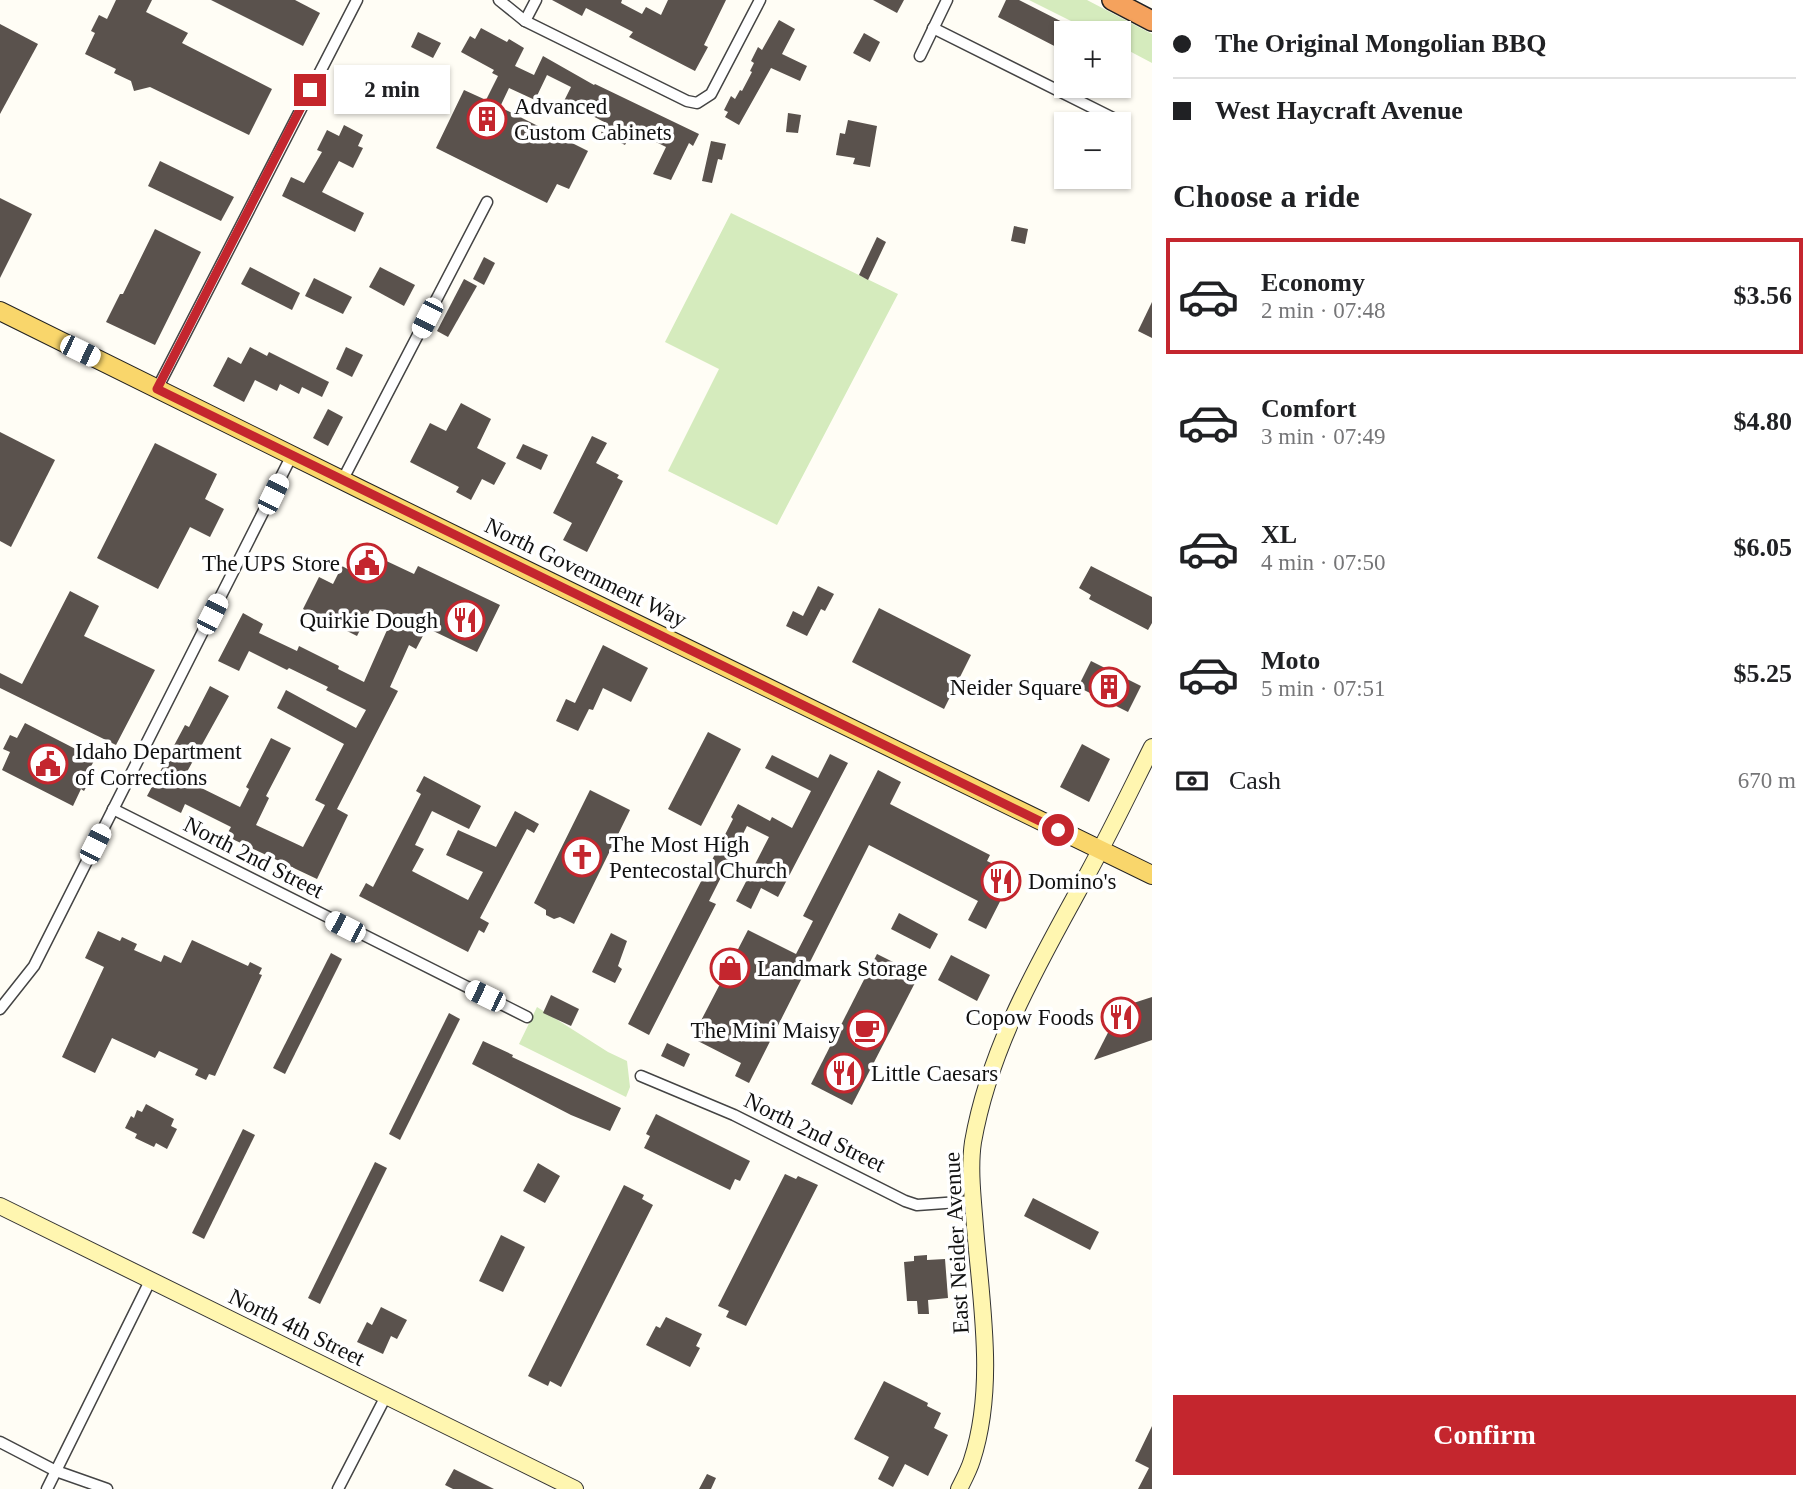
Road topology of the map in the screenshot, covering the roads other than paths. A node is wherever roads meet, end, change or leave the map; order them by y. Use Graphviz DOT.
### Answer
graph roads {
  1 [pos="357,0"];
  2 [pos="499,0"];
  3 [pos="536,0"];
  4 [pos="760,0"];
  5 [pos="947,0"];
  6 [pos="1112,0"];
  7 [pos="525,21"];
  8 [pos="1152,21"];
  9 [pos="933,28"];
  10 [pos="920,56"];
  11 [pos="1101,112"];
  12 [pos="487,202"];
  13 [pos="0,311"];
  14 [pos="157,389"];
  15 [pos="292,455"];
  16 [pos="342,481"];
  17 [pos="1152,747"];
  18 [pos="113,809"];
  19 [pos="1100,850"];
  20 [pos="1152,875"];
  21 [pos="0,1009"];
  22 [pos="527,1017"];
  23 [pos="641,1076"];
  24 [pos="974,1201"];
  25 [pos="0,1206"];
  26 [pos="151,1279"];
  27 [pos="386,1396"];
  28 [pos="0,1442"];
  29 [pos="56,1471"];
  30 [pos="47,1489"];
  31 [pos="107,1489"];
  32 [pos="338,1489"];
  33 [pos="575,1489"];
  34 [pos="959,1489"];
  1 -- 14 [label="street"];
  2 -- 7 [label="street"];
  3 -- 7 [label="street"];
  4 -- 7 [label="street"];
  5 -- 9 [label="street"];
  6 -- 8 [label="highway"];
  9 -- 10 [label="street"];
  9 -- 11 [label="street"];
  12 -- 16 [label="street"];
  13 -- 14 [label="main road, North Government Way"];
  14 -- 15 [label="main road, North Government Way"];
  15 -- 16 [label="main road, North Government Way"];
  15 -- 18 [label="street"];
  16 -- 19 [label="main road, North Government Way"];
  17 -- 19 [label="main road, East Neider Avenue"];
  18 -- 21 [label="street"];
  18 -- 22 [label="street, North 2nd Street"];
  19 -- 20 [label="main road, North Government Way"];
  19 -- 24 [label="main road, East Neider Avenue"];
  23 -- 24 [label="street, North 2nd Street"];
  24 -- 34 [label="main road, East Neider Avenue"];
  25 -- 26 [label="main road, North 4th Street"];
  26 -- 27 [label="main road, North 4th Street"];
  26 -- 29 [label="street"];
  27 -- 32 [label="street"];
  27 -- 33 [label="main road, North 4th Street"];
  28 -- 29 [label="street"];
  29 -- 30 [label="street"];
  29 -- 31 [label="street"];
}
